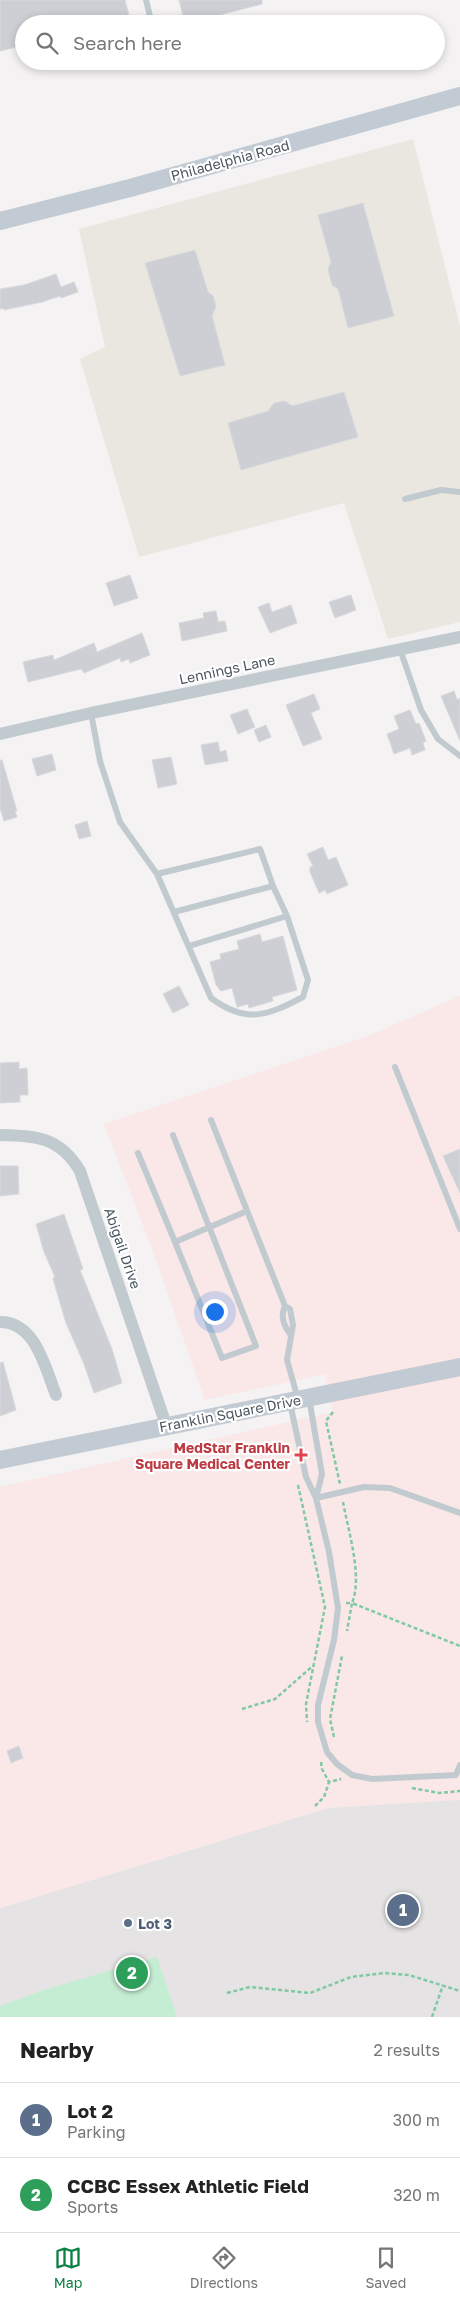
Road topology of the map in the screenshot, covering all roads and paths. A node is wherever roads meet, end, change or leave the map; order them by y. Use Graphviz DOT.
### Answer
graph roads {
  1 [pos="146,0"];
  2 [pos="150,15"];
  3 [pos="460,96"];
  4 [pos="0,221"];
  5 [pos="459,490"];
  6 [pos="404,499"];
  7 [pos="460,637"];
  8 [pos="400,649"];
  9 [pos="91,713"];
  10 [pos="0,734"];
  11 [pos="460,756"];
  12 [pos="157,874"];
  13 [pos="273,886"];
  14 [pos="174,912"];
  15 [pos="287,916"];
  16 [pos="189,946"];
  17 [pos="395,1067"];
  18 [pos="210,1120"];
  19 [pos="0,1135"];
  20 [pos="173,1135"];
  21 [pos="138,1152"];
  22 [pos="247,1211"];
  23 [pos="211,1228"];
  24 [pos="460,1229"];
  25 [pos="175,1242"];
  26 [pos="0,1322"];
  27 [pos="460,1367"];
  28 [pos="56,1395"];
  29 [pos="299,1400"];
  30 [pos="333,1412"];
  31 [pos="166,1425"];
  32 [pos="0,1460"];
  33 [pos="297,1482"];
  34 [pos="342,1492"];
  35 [pos="316,1498"];
  36 [pos="351,1500"];
  37 [pos="343,1502"];
  38 [pos="460,1513"];
  39 [pos="460,1646"];
  40 [pos="314,1664"];
  41 [pos="242,1709"];
  42 [pos="309,1728"];
  43 [pos="460,1765"];
  44 [pos="458,1775"];
  45 [pos="329,1782"];
  46 [pos="315,1806"];
  47 [pos="443,1985"];
  48 [pos="460,1991"];
  49 [pos="227,1993"];
  50 [pos="432,2017"];
  1 -- 2 [label="lane"];
  3 -- 4 [label="main road, Philadelphia Road"];
  5 -- 6 [label="lane"];
  7 -- 8 [label="street, Lennings Lane"];
  8 -- 9 [label="street, Lennings Lane"];
  8 -- 11 [label="lane"];
  9 -- 10 [label="street, Lennings Lane"];
  9 -- 12 [label="lane"];
  12 -- 13 [label="lane"];
  12 -- 14 [label="lane"];
  13 -- 14 [label="lane"];
  13 -- 15 [label="lane"];
  14 -- 16 [label="lane"];
  15 -- 16 [label="lane"];
  15 -- 16 [label="lane"];
  17 -- 24 [label="lane"];
  18 -- 22 [label="lane"];
  19 -- 31 [label="street, Abigail Drive"];
  20 -- 23 [label="lane"];
  21 -- 25 [label="lane"];
  22 -- 23 [label="lane"];
  22 -- 29 [label="lane"];
  23 -- 25 [label="lane"];
  23 -- 25 [label="lane"];
  26 -- 28 [label="street"];
  27 -- 29 [label="main road, Franklin Square Drive"];
  29 -- 31 [label="main road, Franklin Square Drive"];
  29 -- 35 [label="lane"];
  29 -- 35 [label="lane"];
  30 -- 34 [label="path"];
  31 -- 32 [label="main road, Franklin Square Drive"];
  33 -- 40 [label="path"];
  34 -- 35 [label="lane"];
  34 -- 37 [label="path"];
  34 -- 38 [label="lane"];
  35 -- 44 [label="lane"];
  36 -- 37 [label="path"];
  37 -- 39 [label="path"];
  40 -- 41 [label="path"];
  40 -- 42 [label="path"];
  43 -- 44 [label="lane"];
  45 -- 46 [label="path"];
  47 -- 48 [label="path"];
  47 -- 49 [label="path"];
  47 -- 50 [label="path"];
}
